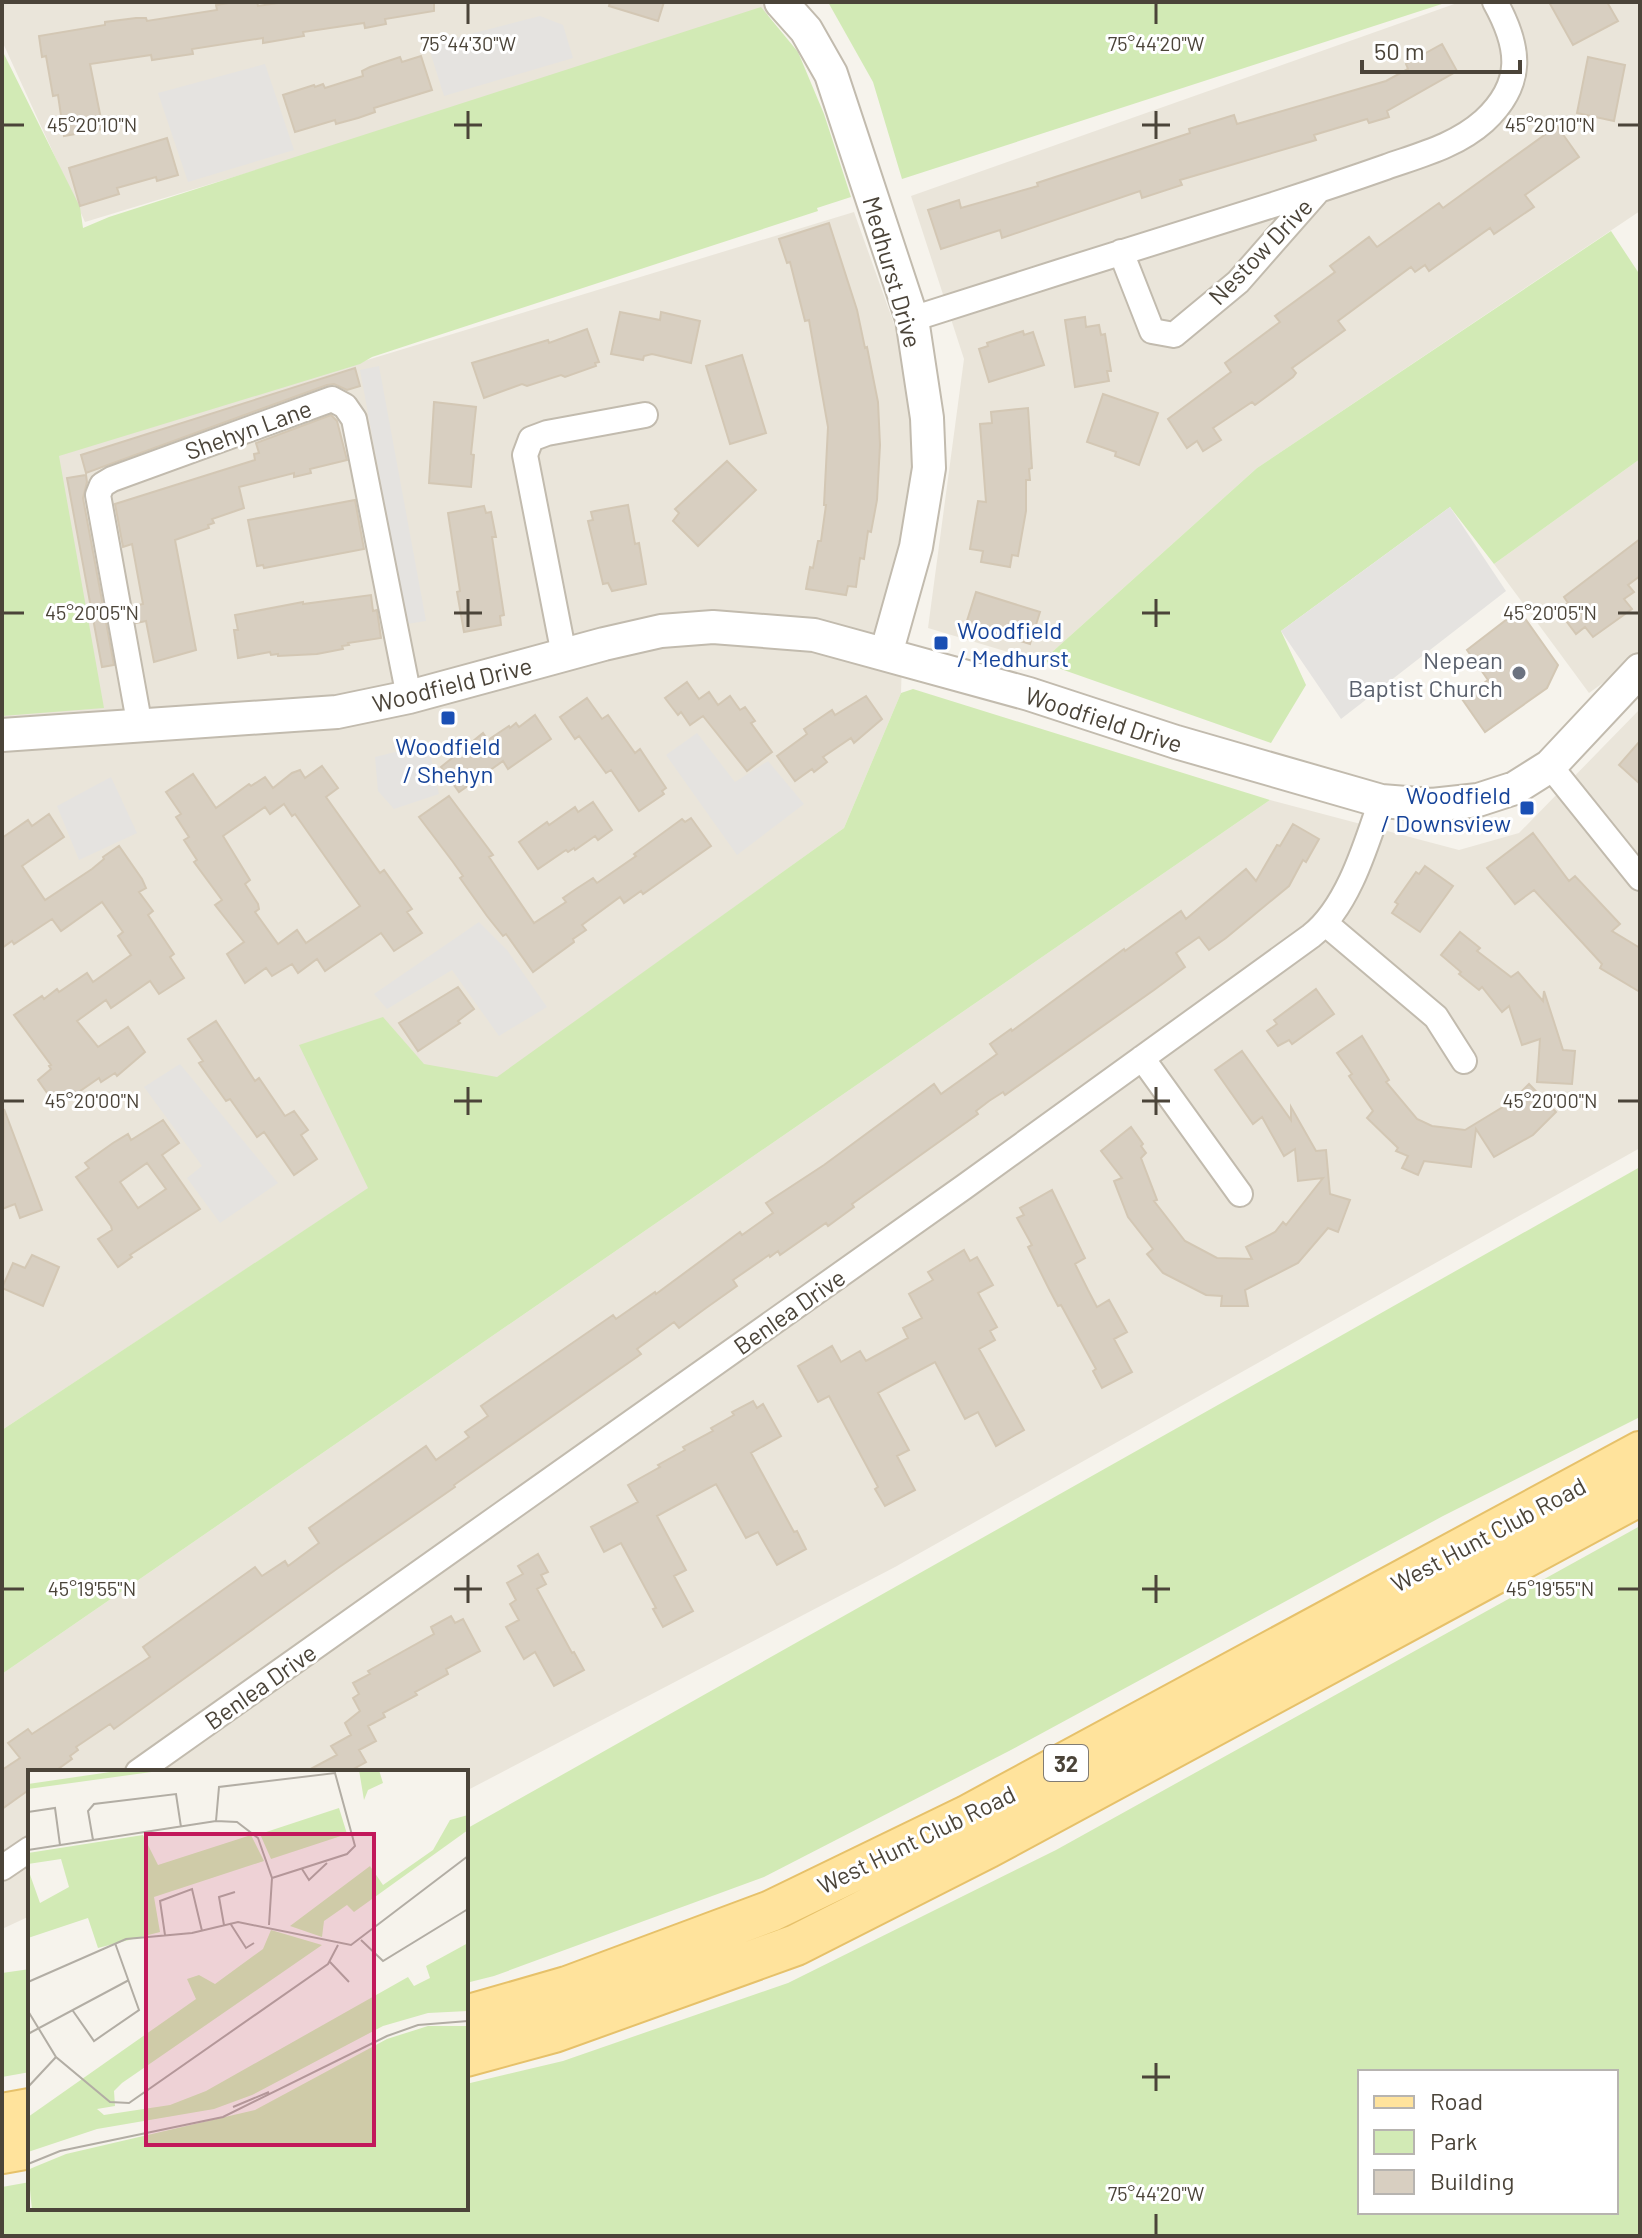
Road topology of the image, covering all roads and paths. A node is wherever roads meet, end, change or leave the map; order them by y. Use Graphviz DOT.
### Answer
graph roads {
  1 [pos="781,2"];
  2 [pos="1495,2"];
  3 [pos="1318,191"];
  4 [pos="1121,252"];
  5 [pos="912,319"];
  6 [pos="645,415"];
  7 [pos="886,654"];
  8 [pos="564,655"];
  9 [pos="1640,670"];
  10 [pos="409,697"];
  11 [pos="140,727"];
  12 [pos="2,735"];
  13 [pos="1550,766"];
  14 [pos="1381,801"];
  15 [pos="1640,878"];
  16 [pos="1326,924"];
  17 [pos="1142,1058"];
  18 [pos="1464,1061"];
  19 [pos="1240,1194"];
  20 [pos="1640,1452"];
  21 [pos="1640,1495"];
  22 [pos="141,1770"];
  23 [pos="28,1850"];
  24 [pos="2,1868"];
  25 [pos="468,2015"];
  26 [pos="468,2055"];
  27 [pos="28,2109"];
  28 [pos="2,2114"];
  29 [pos="28,2148"];
  30 [pos="2,2153"];
  1 -- 5 [label="street, Medhurst Drive"];
  2 -- 3 [label="street, Nestow Drive"];
  3 -- 4 [label="street, Nestow Drive"];
  3 -- 4 [label="street, Nestow Drive"];
  4 -- 5 [label="street, Nestow Drive"];
  5 -- 7 [label="street, Medhurst Drive"];
  6 -- 8 [label="street"];
  7 -- 8 [label="street, Woodfield Drive"];
  7 -- 14 [label="street, Woodfield Drive"];
  8 -- 10 [label="street, Woodfield Drive"];
  9 -- 13 [label="street, Woodfield Drive"];
  10 -- 11 [label="street, Woodfield Drive"];
  10 -- 11 [label="street, Shehyn Lane"];
  11 -- 12 [label="street, Woodfield Drive"];
  13 -- 14 [label="street, Woodfield Drive"];
  13 -- 15 [label="street"];
  14 -- 16 [label="street, Benlea Drive"];
  16 -- 17 [label="street, Benlea Drive"];
  16 -- 18 [label="street"];
  17 -- 19 [label="street"];
  17 -- 22 [label="street, Benlea Drive"];
  20 -- 25 [label="main road, West Hunt Club Road / 32"];
  21 -- 26 [label="main road, West Hunt Club Road / 32"];
  23 -- 24 [label="street"];
  27 -- 28 [label="main road"];
  29 -- 30 [label="main road"];
}
